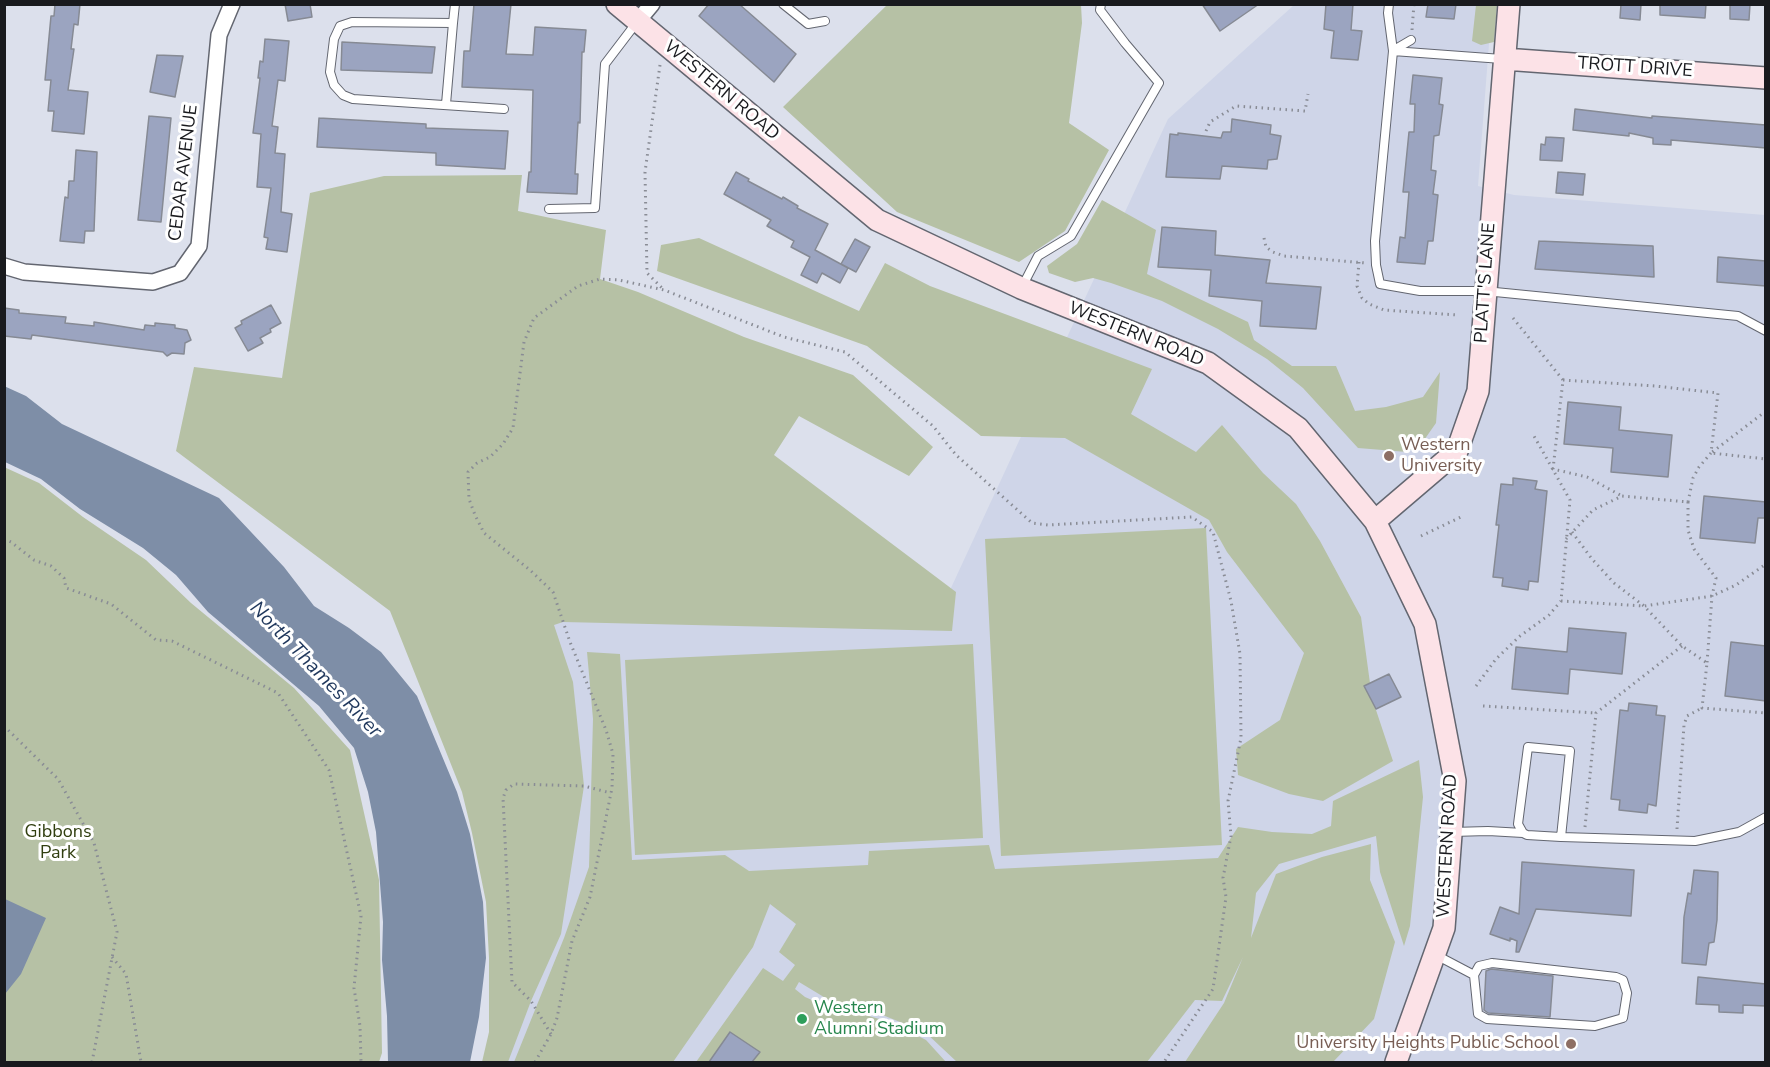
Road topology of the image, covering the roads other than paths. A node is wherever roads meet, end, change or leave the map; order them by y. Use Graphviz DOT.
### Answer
graph roads {
  1 [pos="232,4"];
  2 [pos="455,4"];
  3 [pos="617,4"];
  4 [pos="652,4"];
  5 [pos="783,4"];
  6 [pos="1101,4"];
  7 [pos="1389,4"];
  8 [pos="1509,4"];
  9 [pos="825,21"];
  10 [pos="637,22"];
  11 [pos="453,23"];
  12 [pos="1411,40"];
  13 [pos="1393,51"];
  14 [pos="1504,59"];
  15 [pos="1766,78"];
  16 [pos="446,104"];
  17 [pos="504,109"];
  18 [pos="549,209"];
  19 [pos="4,266"];
  20 [pos="1021,288"];
  21 [pos="1485,291"];
  22 [pos="1766,331"];
  23 [pos="1375,521"];
  24 [pos="1766,817"];
  25 [pos="1451,832"];
  26 [pos="1523,833"];
  27 [pos="1561,837"];
  28 [pos="1435,954"];
  29 [pos="1474,975"];
  30 [pos="1396,1062"];
  1 -- 19 [label="street, CEDAR AVENUE"];
  2 -- 11 [label="lane"];
  3 -- 10 [label="main road, WESTERN ROAD"];
  4 -- 10 [label="street"];
  5 -- 9 [label="lane"];
  6 -- 20 [label="lane"];
  7 -- 13 [label="lane"];
  8 -- 14 [label="main road, PLATT'S LANE"];
  10 -- 18 [label="lane"];
  10 -- 20 [label="main road, WESTERN ROAD"];
  11 -- 16 [label="lane"];
  11 -- 16 [label="lane"];
  12 -- 13 [label="lane"];
  13 -- 14 [label="lane"];
  13 -- 21 [label="lane"];
  14 -- 15 [label="main road, TROTT DRIVE"];
  14 -- 21 [label="main road, PLATT'S LANE"];
  16 -- 17 [label="lane"];
  20 -- 23 [label="main road, WESTERN ROAD"];
  21 -- 22 [label="lane"];
  21 -- 23 [label="main road, PLATT'S LANE"];
  23 -- 25 [label="main road, WESTERN ROAD"];
  24 -- 27 [label="lane"];
  25 -- 26 [label="lane"];
  25 -- 28 [label="main road, WESTERN ROAD"];
  26 -- 27 [label="lane"];
  26 -- 27 [label="lane"];
  28 -- 29 [label="lane"];
  28 -- 30 [label="main road, WESTERN ROAD"];
  29 -- 29 [label="lane"];
}
